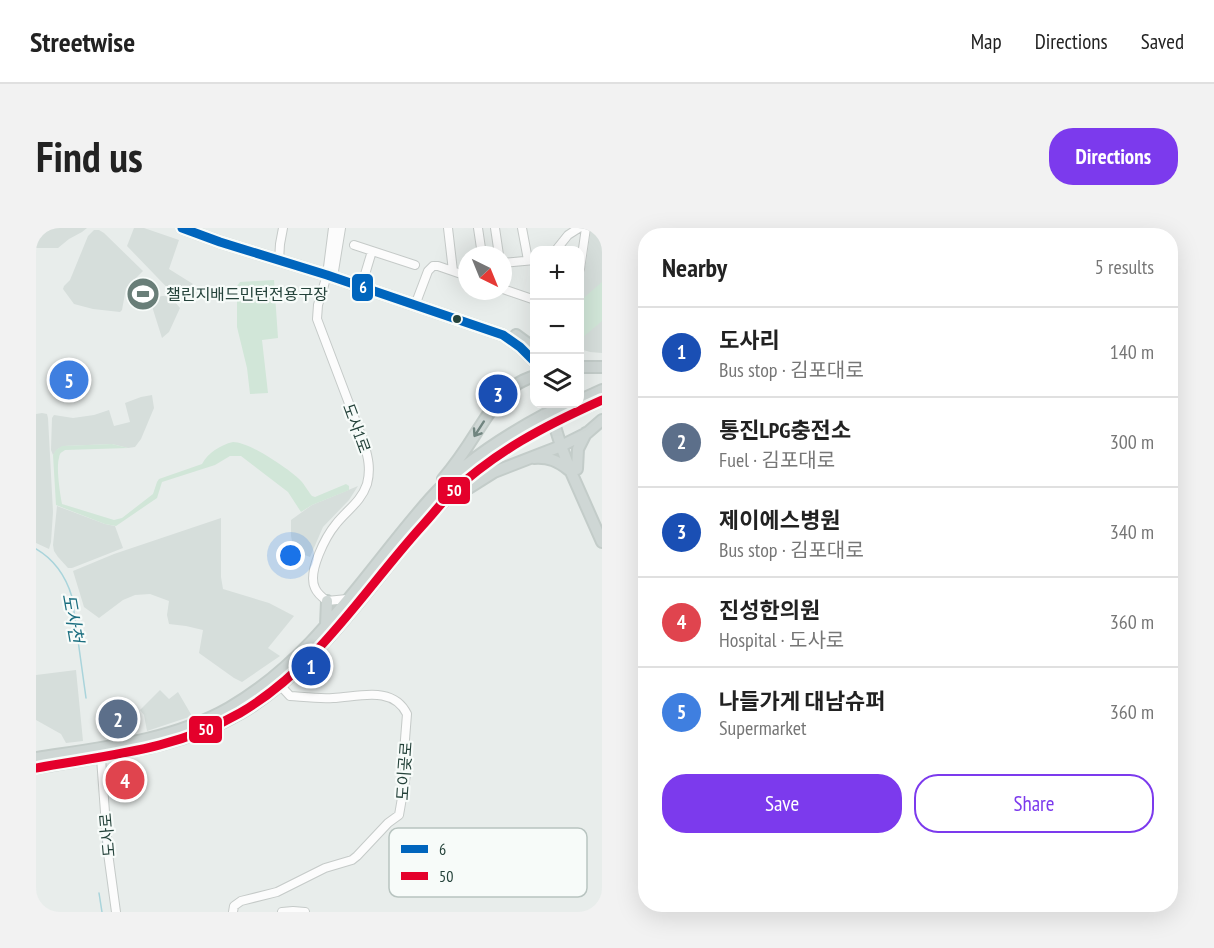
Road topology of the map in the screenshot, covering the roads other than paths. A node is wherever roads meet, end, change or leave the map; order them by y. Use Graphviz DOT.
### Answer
graph roads {
  1 [pos="182,228"];
  2 [pos="198,228"];
  3 [pos="283,228"];
  4 [pos="333,228"];
  5 [pos="341,228"];
  6 [pos="448,228"];
  7 [pos="478,228"];
  8 [pos="495,228"];
  9 [pos="522,228"];
  10 [pos="579,228"];
  11 [pos="586,228"];
  12 [pos="354,245"];
  13 [pos="481,246"];
  14 [pos="498,246"];
  15 [pos="559,246"];
  16 [pos="583,246"];
  17 [pos="372,250"];
  18 [pos="530,256"];
  19 [pos="279,258"];
  20 [pos="530,260"];
  21 [pos="512,261"];
  22 [pos="415,265"];
  23 [pos="453,271"];
  24 [pos="330,272"];
  25 [pos="458,273"];
  26 [pos="363,281"];
  27 [pos="512,292"];
  28 [pos="530,299"];
  29 [pos="417,300"];
  30 [pos="530,344"];
  31 [pos="602,366"];
  32 [pos="584,367"];
  33 [pos="530,378"];
  34 [pos="519,382"];
  35 [pos="602,390"];
  36 [pos="584,398"];
  37 [pos="602,400"];
  38 [pos="584,404"];
  39 [pos="550,408"];
  40 [pos="555,408"];
  41 [pos="568,408"];
  42 [pos="602,420"];
  43 [pos="587,433"];
  44 [pos="564,444"];
  45 [pos="528,459"];
  46 [pos="574,471"];
  47 [pos="602,526"];
  48 [pos="412,529"];
  49 [pos="602,542"];
  50 [pos="348,599"];
  51 [pos="327,601"];
  52 [pos="326,625"];
  53 [pos="277,681"];
  54 [pos="36,758"];
  55 [pos="101,758"];
  56 [pos="36,768"];
  57 [pos="116,912"];
  58 [pos="233,912"];
  59 [pos="282,912"];
  60 [pos="305,912"];
  1 -- 19 [label="main road"];
  2 -- 19 [label="main road"];
  3 -- 19 [label="street"];
  4 -- 24 [label="street"];
  5 -- 24 [label="street"];
  6 -- 23 [label="street"];
  7 -- 13 [label="street"];
  8 -- 14 [label="street"];
  9 -- 18 [label="street"];
  10 -- 15 [label="street"];
  11 -- 16 [label="street"];
  12 -- 17 [label="street"];
  17 -- 22 [label="street"];
  17 -- 26 [label="street"];
  19 -- 24 [label="main road"];
  20 -- 21 [label="street"];
  23 -- 25 [label="street"];
  23 -- 29 [label="street"];
  24 -- 26 [label="main road"];
  24 -- 30 [label="main road"];
  24 -- 51 [label="street, 도사1로"];
  26 -- 29 [label="main road"];
  27 -- 28 [label="street"];
  29 -- 30 [label="main road"];
  30 -- 34 [label="main road"];
  31 -- 32 [label="main road"];
  33 -- 34 [label="main road"];
  34 -- 48 [label="main road, one-way"];
  35 -- 36 [label="main road"];
  37 -- 38 [label="main road"];
  39 -- 44 [label="main road"];
  40 -- 44 [label="main road"];
  41 -- 48 [label="main road, bridge"];
  42 -- 43 [label="main road"];
  43 -- 44 [label="main road"];
  43 -- 46 [label="main road"];
  44 -- 45 [label="main road"];
  44 -- 46 [label="main road"];
  45 -- 46 [label="main road"];
  45 -- 48 [label="main road"];
  46 -- 47 [label="main road"];
  46 -- 49 [label="main road"];
  48 -- 50 [label="main road"];
  48 -- 53 [label="main road"];
  50 -- 51 [label="street"];
  50 -- 52 [label="main road"];
  51 -- 52 [label="main road"];
  52 -- 53 [label="main road"];
  53 -- 54 [label="main road"];
  53 -- 55 [label="main road"];
  53 -- 58 [label="street, 도이곶로"];
  55 -- 56 [label="main road"];
  55 -- 57 [label="street, 도사로"];
  59 -- 60 [label="street"];
}
